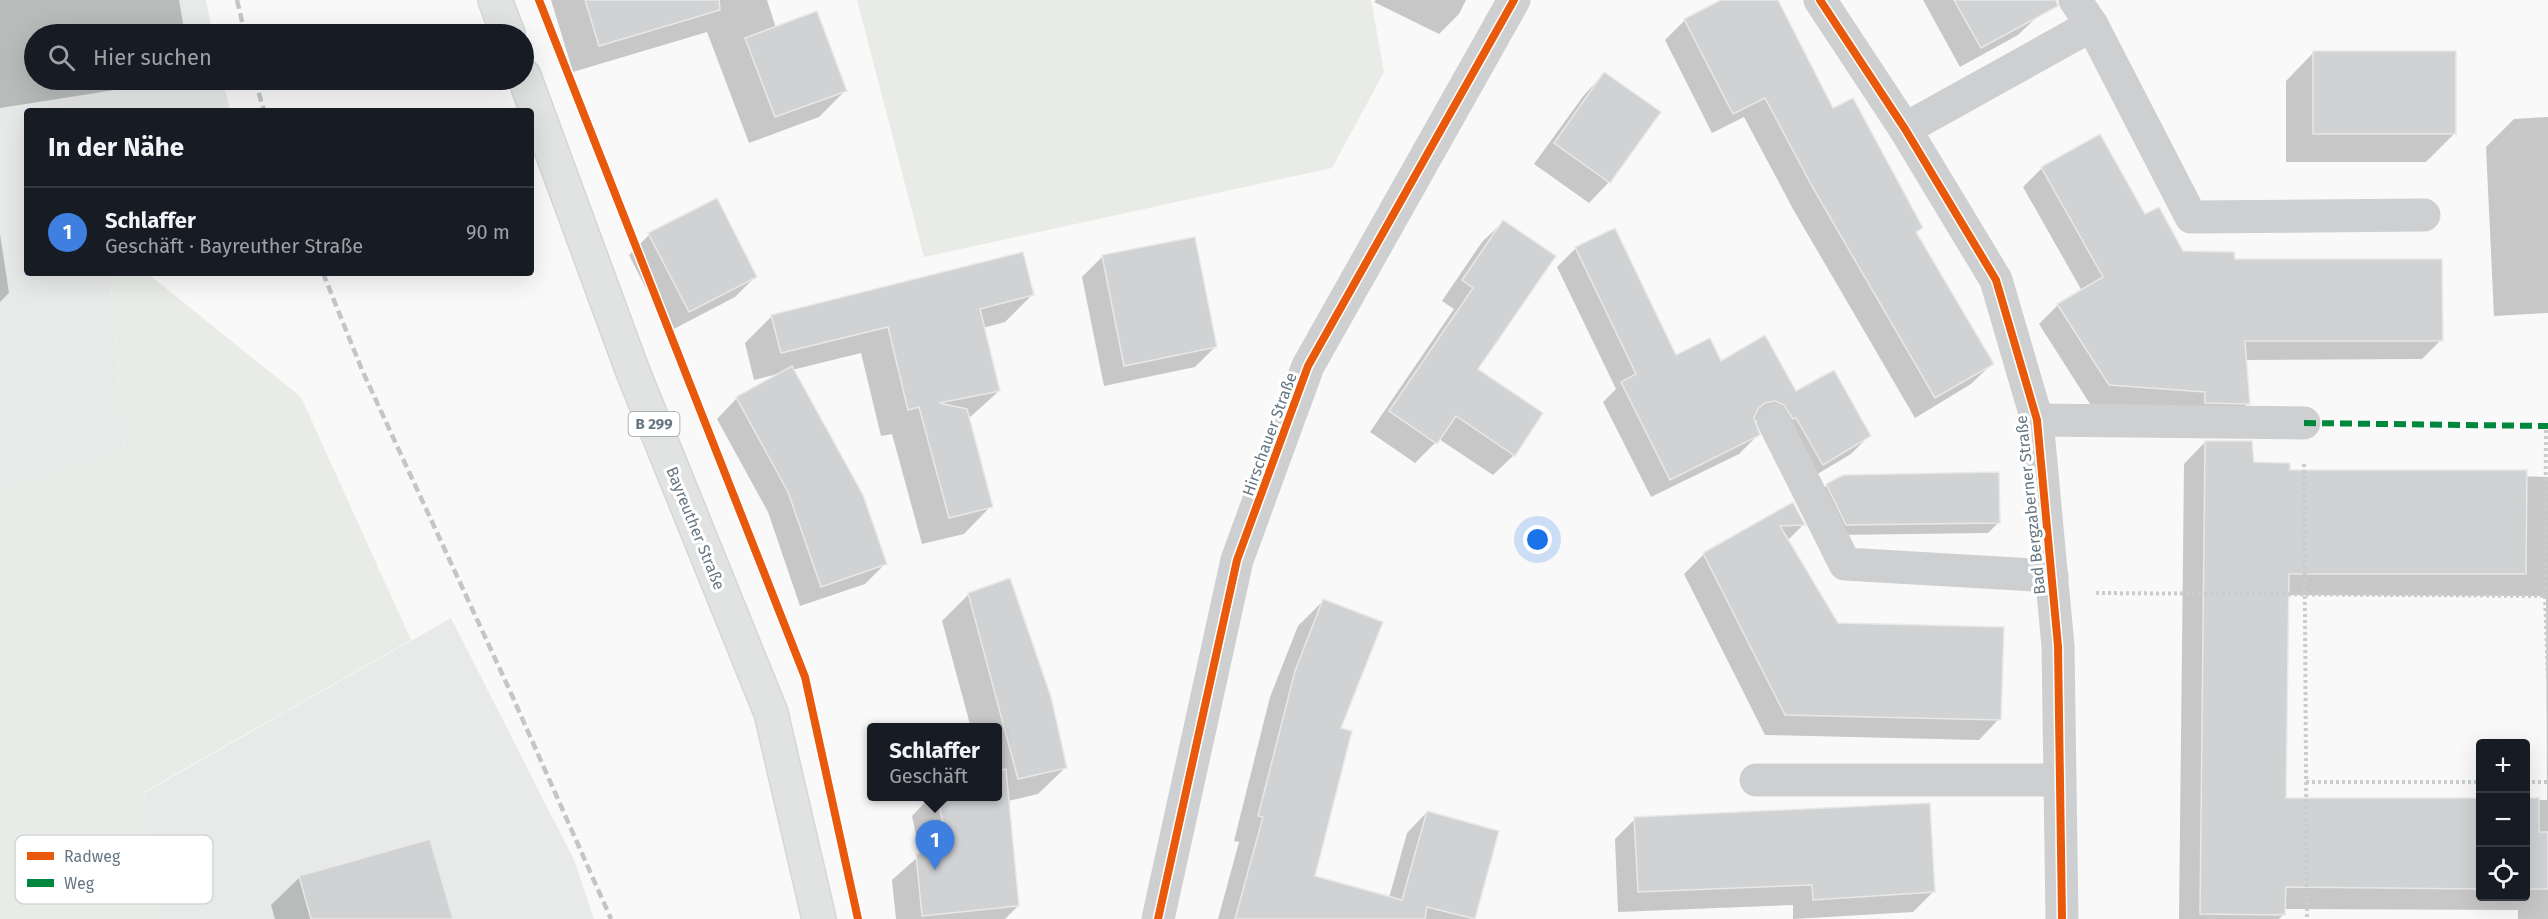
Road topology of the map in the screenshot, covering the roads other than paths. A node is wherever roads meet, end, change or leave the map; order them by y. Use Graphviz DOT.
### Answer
graph roads {
  1 [pos="495,0"];
  2 [pos="1514,0"];
  3 [pos="1820,0"];
  4 [pos="2084,13"];
  5 [pos="504,24"];
  6 [pos="529,90"];
  7 [pos="1905,129"];
  8 [pos="2424,215"];
  9 [pos="1773,420"];
  10 [pos="2037,420"];
  11 [pos="2304,423"];
  12 [pos="2053,584"];
  13 [pos="1756,780"];
  14 [pos="2060,780"];
  15 [pos="819,919"];
  16 [pos="1158,919"];
  17 [pos="2062,919"];
  1 -- 5 [label="main road"];
  2 -- 16 [label="street, Hirschauer Straße"];
  3 -- 7 [label="street, Bad Bergzaberner Straße"];
  4 -- 7 [label="street"];
  4 -- 8 [label="street"];
  6 -- 15 [label="main road, Bayreuther Straße / B 299"];
  7 -- 10 [label="street, Bad Bergzaberner Straße"];
  9 -- 12 [label="street, Bad Bergzaberner Straße"];
  10 -- 11 [label="street, Bad Bergzaberner Straße"];
  10 -- 12 [label="street, Bad Bergzaberner Straße"];
  12 -- 14 [label="street, Bad Bergzaberner Straße"];
  13 -- 14 [label="street"];
  14 -- 17 [label="street, Bad Bergzaberner Straße"];
}
